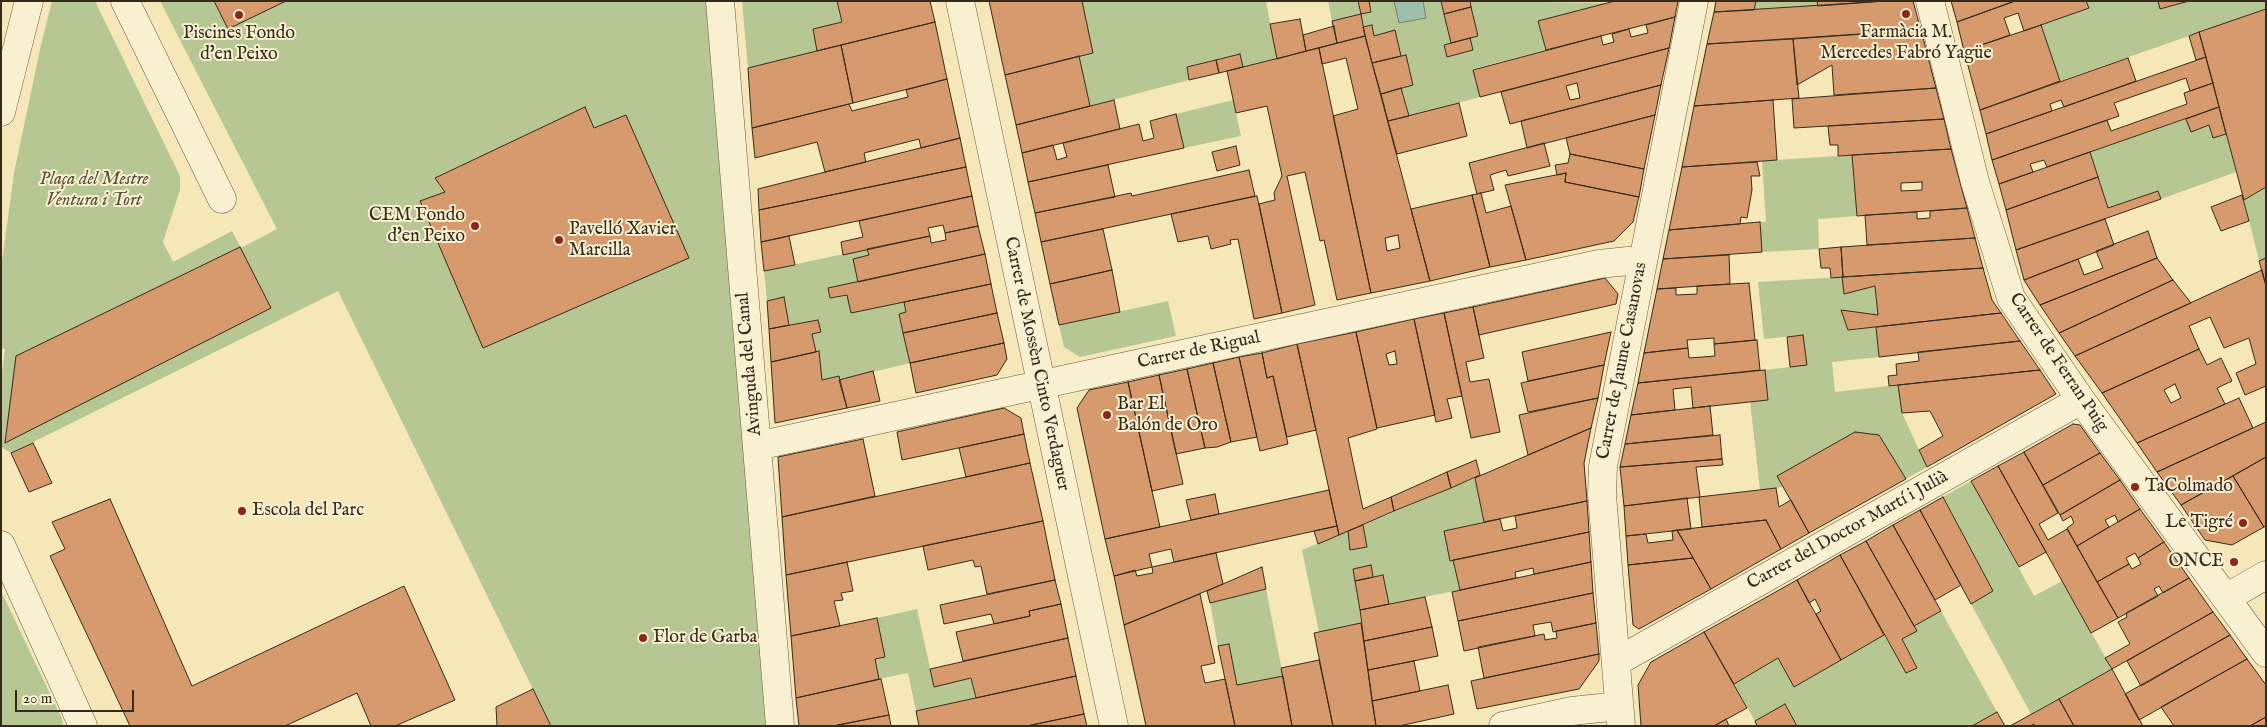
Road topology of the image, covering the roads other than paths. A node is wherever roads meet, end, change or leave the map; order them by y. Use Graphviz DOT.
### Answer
graph roads {
  1 [pos="28,1"];
  2 [pos="125,1"];
  3 [pos="720,1"];
  4 [pos="960,1"];
  5 [pos="1694,1"];
  6 [pos="1930,1"];
  7 [pos="1,112"];
  8 [pos="222,199"];
  9 [pos="1642,262"];
  10 [pos="1040,385"];
  11 [pos="2081,400"];
  12 [pos="757,446"];
  13 [pos="1,545"];
  14 [pos="2266,575"];
  15 [pos="2226,598"];
  16 [pos="2266,653"];
  17 [pos="1616,662"];
  18 [pos="1620,716"];
  19 [pos="84,726"];
  20 [pos="780,726"];
  21 [pos="1114,726"];
  22 [pos="1503,726"];
  1 -- 7 [label="street"];
  2 -- 8 [label="street"];
  3 -- 12 [label="street, Avinguda del Canal"];
  4 -- 10 [label="street, Carrer de Mossèn Cinto Verdaguer"];
  5 -- 9 [label="street, Carrer de Jaume Casanovas"];
  6 -- 11 [label="street, Carrer de Ferran Puig"];
  9 -- 10 [label="street, Carrer de Rigual"];
  9 -- 17 [label="street, Carrer de Jaume Casanovas"];
  10 -- 12 [label="street, Carrer de Rigual"];
  10 -- 21 [label="street, Carrer de Mossèn Cinto Verdaguer"];
  11 -- 15 [label="street, Carrer de Ferran Puig"];
  11 -- 17 [label="street, Carrer del Doctor Martí i Julià"];
  12 -- 20 [label="street, Avinguda del Canal"];
  13 -- 19 [label="street"];
  14 -- 15 [label="street"];
  15 -- 16 [label="street, Carrer de Ferran Puig"];
  17 -- 18 [label="street, Carrer de Jaume Casanovas"];
  18 -- 22 [label="street"];
}
